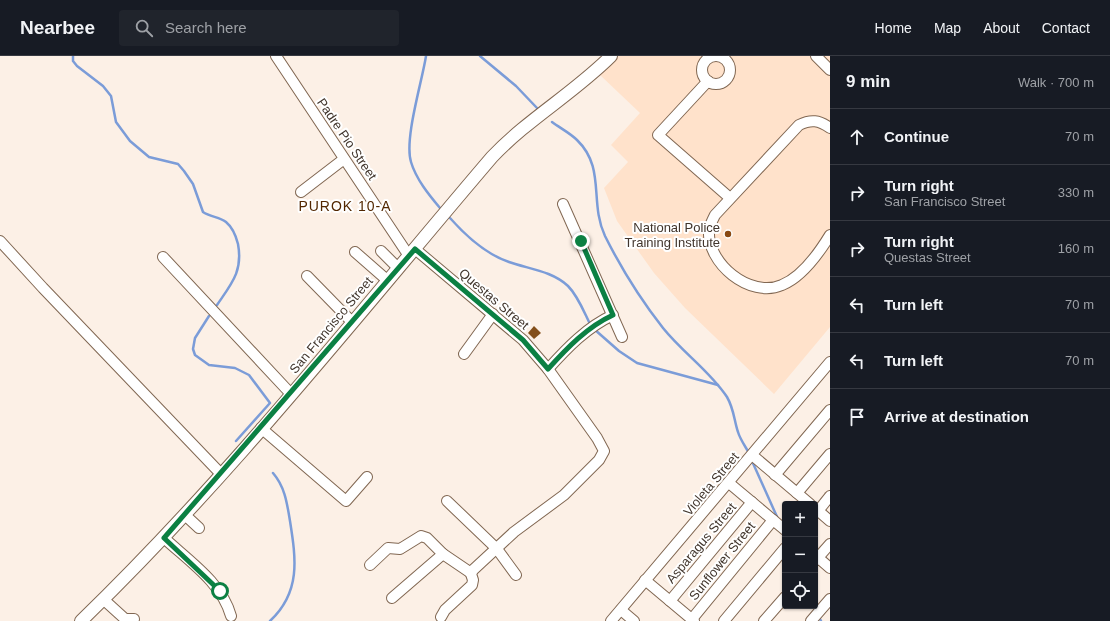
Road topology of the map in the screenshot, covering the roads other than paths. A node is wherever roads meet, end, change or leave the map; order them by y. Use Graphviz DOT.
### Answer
graph roads {
  1 [pos="276,56"];
  2 [pos="611,56"];
  3 [pos="816,56"];
  4 [pos="727,58"];
  5 [pos="702,59"];
  6 [pos="830,70"];
  7 [pos="708,81"];
  8 [pos="830,128"];
  9 [pos="344,159"];
  10 [pos="301,192"];
  11 [pos="730,198"];
  12 [pos="564,204"];
  13 [pos="830,235"];
  14 [pos="0,241"];
  15 [pos="381,251"];
  16 [pos="356,252"];
  17 [pos="412,253"];
  18 [pos="163,257"];
  19 [pos="398,268"];
  20 [pos="308,276"];
  21 [pos="387,280"];
  22 [pos="493,314"];
  23 [pos="613,315"];
  24 [pos="352,322"];
  25 [pos="622,337"];
  26 [pos="464,354"];
  27 [pos="830,362"];
  28 [pos="548,369"];
  29 [pos="291,394"];
  30 [pos="830,410"];
  31 [pos="261,428"];
  32 [pos="830,454"];
  33 [pos="752,455"];
  34 [pos="222,474"];
  35 [pos="776,474"];
  36 [pos="367,477"];
  37 [pos="729,483"];
  38 [pos="798,494"];
  39 [pos="830,496"];
  40 [pos="447,501"];
  41 [pos="806,501"];
  42 [pos="752,502"];
  43 [pos="818,505"];
  44 [pos="818,511"];
  45 [pos="185,515"];
  46 [pos="773,520"];
  47 [pos="830,521"];
  48 [pos="199,528"];
  49 [pos="782,528"];
  50 [pos="164,538"];
  51 [pos="830,544"];
  52 [pos="497,549"];
  53 [pos="782,552"];
  54 [pos="443,554"];
  55 [pos="818,556"];
  56 [pos="818,559"];
  57 [pos="370,565"];
  58 [pos="830,568"];
  59 [pos="471,573"];
  60 [pos="516,575"];
  61 [pos="646,580"];
  62 [pos="392,598"];
  63 [pos="104,599"];
  64 [pos="830,599"];
  65 [pos="782,600"];
  66 [pos="670,601"];
  67 [pos="620,610"];
  68 [pos="231,616"];
  69 [pos="134,619"];
  70 [pos="439,620"];
  71 [pos="693,620"];
  72 [pos="81,621"];
  73 [pos="611,621"];
  74 [pos="634,621"];
  75 [pos="724,621"];
  76 [pos="764,621"];
  77 [pos="811,621"];
  1 -- 9 [label="street, Padre Pio Street"];
  2 -- 17 [label="main road, San Francisco Street"];
  3 -- 6 [label="street"];
  4 -- 5 [label="street"];
  4 -- 7 [label="street"];
  5 -- 7 [label="street"];
  7 -- 11 [label="street"];
  8 -- 11 [label="street"];
  9 -- 10 [label="street"];
  9 -- 17 [label="street, Padre Pio Street"];
  11 -- 13 [label="street"];
  12 -- 23 [label="street"];
  14 -- 34 [label="street"];
  15 -- 19 [label="street"];
  16 -- 21 [label="street"];
  17 -- 19 [label="main road, San Francisco Street"];
  17 -- 22 [label="street, Questas Street"];
  18 -- 29 [label="street"];
  19 -- 21 [label="main road, San Francisco Street"];
  20 -- 24 [label="street"];
  21 -- 24 [label="main road, San Francisco Street"];
  22 -- 26 [label="street"];
  22 -- 28 [label="street, Questas Street"];
  23 -- 25 [label="street"];
  23 -- 28 [label="street"];
  24 -- 29 [label="main road, San Francisco Street"];
  27 -- 33 [label="street, Violeta Street"];
  28 -- 52 [label="street, Questas Street"];
  29 -- 31 [label="main road, San Francisco Street"];
  30 -- 35 [label="street"];
  31 -- 34 [label="main road, San Francisco Street"];
  31 -- 36 [label="street"];
  32 -- 38 [label="street"];
  33 -- 35 [label="street"];
  33 -- 37 [label="street, Violeta Street"];
  34 -- 45 [label="main road, San Francisco Street"];
  35 -- 38 [label="street"];
  37 -- 42 [label="street"];
  37 -- 61 [label="street, Violeta Street"];
  38 -- 41 [label="street"];
  39 -- 43 [label="street"];
  40 -- 52 [label="street"];
  42 -- 46 [label="street"];
  42 -- 66 [label="street, Asparagus Street"];
  44 -- 47 [label="street"];
  45 -- 48 [label="street"];
  45 -- 50 [label="main road, San Francisco Street"];
  46 -- 49 [label="street"];
  46 -- 71 [label="street, Sunflower Street"];
  50 -- 63 [label="main road, San Francisco Street"];
  50 -- 68 [label="street"];
  51 -- 55 [label="street"];
  52 -- 59 [label="street"];
  52 -- 60 [label="street"];
  53 -- 75 [label="street"];
  54 -- 57 [label="street"];
  54 -- 59 [label="street"];
  54 -- 62 [label="street"];
  56 -- 58 [label="street"];
  59 -- 70 [label="street"];
  61 -- 66 [label="street"];
  61 -- 67 [label="street, Violeta Street"];
  63 -- 69 [label="street"];
  63 -- 72 [label="main road, San Francisco Street"];
  64 -- 77 [label="street"];
  65 -- 76 [label="street"];
  66 -- 71 [label="street"];
  67 -- 73 [label="street, Violeta Street"];
  67 -- 74 [label="street"];
}
